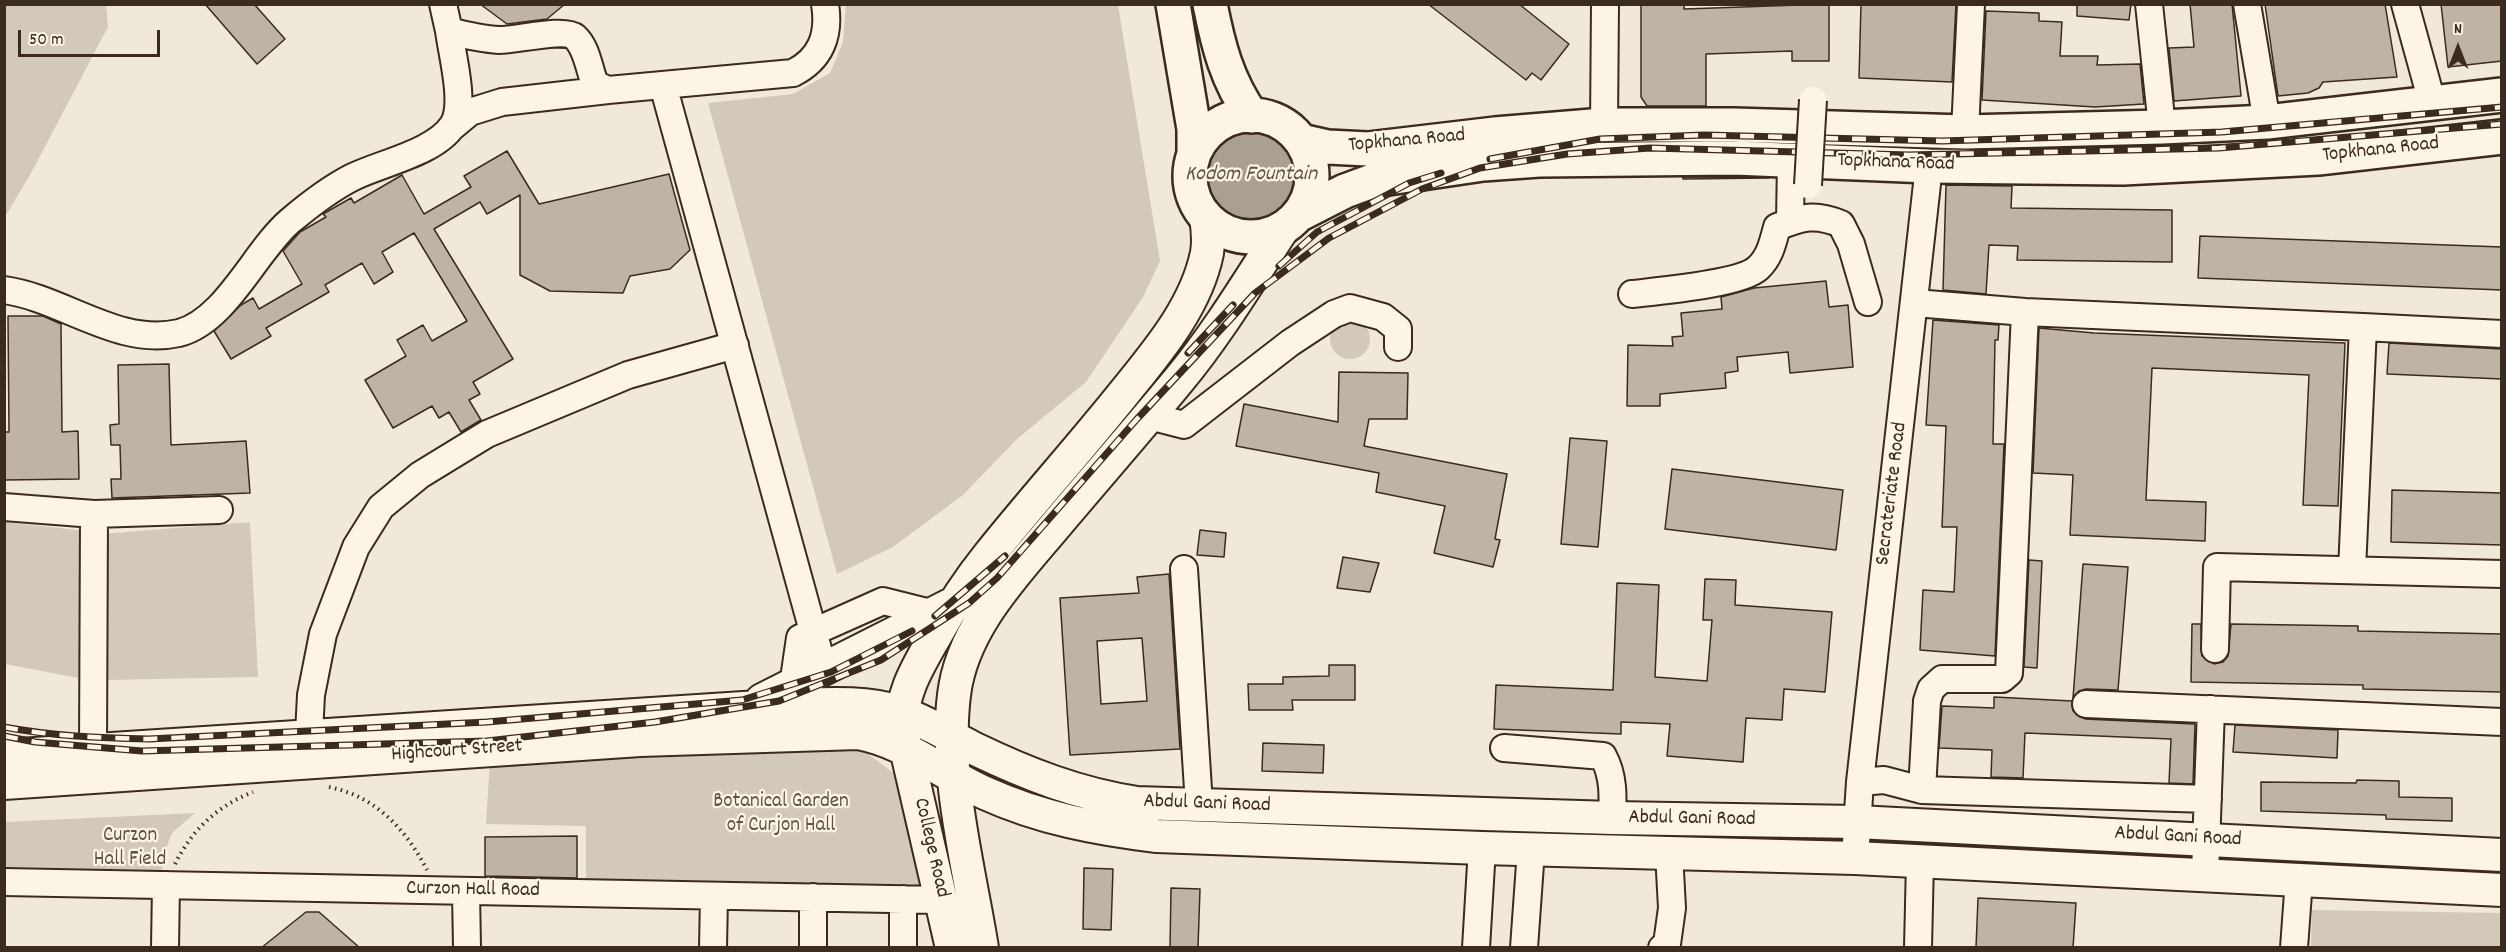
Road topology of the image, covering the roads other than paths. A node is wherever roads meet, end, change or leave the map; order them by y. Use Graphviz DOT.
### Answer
graph roads {
  1 [pos="443,4"];
  2 [pos="825,4"];
  3 [pos="1173,4"];
  4 [pos="1210,4"];
  5 [pos="1605,4"];
  6 [pos="1971,4"];
  7 [pos="2149,4"];
  8 [pos="2247,4"];
  9 [pos="2405,4"];
  10 [pos="449,31"];
  11 [pos="663,85"];
  12 [pos="608,90"];
  13 [pos="2502,95"];
  14 [pos="1813,100"];
  15 [pos="2432,102"];
  16 [pos="1251,116"];
  17 [pos="2266,122"];
  18 [pos="1604,125"];
  19 [pos="1734,125"];
  20 [pos="452,127"];
  21 [pos="2162,127"];
  22 [pos="1965,132"];
  23 [pos="2502,138"];
  24 [pos="1301,141"];
  25 [pos="1194,153"];
  26 [pos="1734,158"];
  27 [pos="1929,166"];
  28 [pos="1800,172"];
  29 [pos="1206,217"];
  30 [pos="1291,221"];
  31 [pos="1790,222"];
  32 [pos="4,290"];
  33 [pos="1632,294"];
  34 [pos="1868,302"];
  35 [pos="1915,303"];
  36 [pos="2025,312"];
  37 [pos="2363,327"];
  38 [pos="2502,334"];
  39 [pos="735,345"];
  40 [pos="1398,347"];
  41 [pos="1149,416"];
  42 [pos="4,507"];
  43 [pos="219,510"];
  44 [pos="94,514"];
  45 [pos="1184,569"];
  46 [pos="2352,570"];
  47 [pos="2502,574"];
  48 [pos="944,609"];
  49 [pos="813,632"];
  50 [pos="2215,649"];
  51 [pos="824,671"];
  52 [pos="793,686"];
  53 [pos="2086,704"];
  54 [pos="745,708"];
  55 [pos="2211,709"];
  56 [pos="901,712"];
  57 [pos="2502,722"];
  58 [pos="952,737"];
  59 [pos="1504,748"];
  60 [pos="93,750"];
  61 [pos="906,750"];
  62 [pos="4,756"];
  63 [pos="312,762"];
  64 [pos="956,778"];
  65 [pos="1860,782"];
  66 [pos="4,783"];
  67 [pos="1923,790"];
  68 [pos="2208,800"];
  69 [pos="1199,806"];
  70 [pos="1611,818"];
  71 [pos="1857,822"];
  72 [pos="2206,840"];
  73 [pos="2338,846"];
  74 [pos="1482,848"];
  75 [pos="1531,850"];
  76 [pos="1669,853"];
  77 [pos="2502,855"];
  78 [pos="1855,858"];
  79 [pos="1920,861"];
  80 [pos="2205,874"];
  81 [pos="2299,879"];
  82 [pos="2336,880"];
  83 [pos="4,882"];
  84 [pos="166,885"];
  85 [pos="2502,890"];
  86 [pos="466,891"];
  87 [pos="714,896"];
  88 [pos="813,897"];
  89 [pos="903,899"];
  90 [pos="942,900"];
  91 [pos="165,948"];
  92 [pos="467,948"];
  93 [pos="713,948"];
  94 [pos="813,948"];
  95 [pos="903,948"];
  96 [pos="951,948"];
  97 [pos="982,948"];
  98 [pos="1476,948"];
  99 [pos="1524,948"];
  100 [pos="1662,948"];
  101 [pos="1918,948"];
  102 [pos="2294,948"];
  1 -- 10 [label="street"];
  2 -- 11 [label="street"];
  3 -- 25 [label="highway"];
  4 -- 16 [label="highway"];
  5 -- 18 [label="street"];
  6 -- 22 [label="street"];
  7 -- 21 [label="street"];
  8 -- 17 [label="street"];
  9 -- 15 [label="street"];
  10 -- 12 [label="street"];
  10 -- 20 [label="street"];
  11 -- 12 [label="street"];
  11 -- 39 [label="street"];
  12 -- 20 [label="street"];
  13 -- 15 [label="highway, Topkhana Road"];
  14 -- 28 [label="street, bridge"];
  15 -- 17 [label="highway, Topkhana Road"];
  16 -- 24 [label="highway"];
  16 -- 25 [label="highway"];
  17 -- 21 [label="highway, Topkhana Road"];
  18 -- 19 [label="highway, Topkhana Road"];
  18 -- 24 [label="highway, Topkhana Road"];
  19 -- 22 [label="highway, Topkhana Road"];
  19 -- 26 [label="highway"];
  20 -- 32 [label="street"];
  21 -- 22 [label="highway, Topkhana Road"];
  23 -- 27 [label="highway, Topkhana Road"];
  24 -- 30 [label="highway"];
  25 -- 29 [label="highway"];
  26 -- 28 [label="highway, Topkhana Road"];
  26 -- 30 [label="highway, Topkhana Road"];
  27 -- 28 [label="highway, Topkhana Road"];
  27 -- 35 [label="street, Secrateriate Road"];
  28 -- 31 [label="street"];
  29 -- 30 [label="highway"];
  29 -- 48 [label="main road"];
  30 -- 41 [label="main road, College Road"];
  31 -- 33 [label="street"];
  31 -- 34 [label="street"];
  35 -- 36 [label="street"];
  35 -- 65 [label="street, Secrateriate Road"];
  36 -- 37 [label="street"];
  36 -- 67 [label="street"];
  37 -- 38 [label="street"];
  37 -- 46 [label="street"];
  39 -- 49 [label="street"];
  39 -- 63 [label="street"];
  40 -- 41 [label="street"];
  41 -- 58 [label="main road, College Road"];
  42 -- 44 [label="street"];
  43 -- 44 [label="street"];
  44 -- 60 [label="street"];
  45 -- 69 [label="street"];
  46 -- 47 [label="street"];
  46 -- 50 [label="street"];
  48 -- 49 [label="street"];
  48 -- 51 [label="main road"];
  48 -- 56 [label="main road"];
  49 -- 51 [label="street"];
  49 -- 52 [label="street"];
  51 -- 52 [label="main road"];
  52 -- 54 [label="main road"];
  53 -- 55 [label="street"];
  54 -- 56 [label="main road, Highcourt Street"];
  54 -- 63 [label="main road, Highcourt Street"];
  55 -- 57 [label="street"];
  55 -- 68 [label="street"];
  56 -- 58 [label="main road, Abdul Gani Road"];
  56 -- 61 [label="main road, College Road"];
  58 -- 64 [label="main road, College Road"];
  58 -- 69 [label="main road, Abdul Gani Road"];
  59 -- 70 [label="street"];
  60 -- 62 [label="main road, Highcourt Street"];
  60 -- 63 [label="main road, Highcourt Street"];
  61 -- 63 [label="main road, Highcourt Street"];
  61 -- 64 [label="main road, Abdul Gani Road"];
  61 -- 90 [label="main road, College Road"];
  63 -- 66 [label="main road, Highcourt Street"];
  64 -- 74 [label="main road, Abdul Gani Road"];
  64 -- 97 [label="main road, College Road"];
  65 -- 67 [label="street"];
  65 -- 71 [label="street, Secrateriate Road"];
  67 -- 68 [label="street"];
  68 -- 72 [label="street"];
  69 -- 70 [label="main road, Abdul Gani Road"];
  70 -- 71 [label="main road, Abdul Gani Road"];
  71 -- 72 [label="main road, Abdul Gani Road"];
  71 -- 78 [label="street, Secrateriate Road"];
  72 -- 73 [label="main road, Abdul Gani Road"];
  72 -- 80 [label="street"];
  73 -- 77 [label="main road, Abdul Gani Road"];
  73 -- 82 [label="main road"];
  74 -- 75 [label="main road, Abdul Gani Road"];
  74 -- 98 [label="street"];
  75 -- 76 [label="main road, Abdul Gani Road"];
  75 -- 99 [label="street"];
  76 -- 78 [label="main road, Abdul Gani Road"];
  76 -- 100 [label="street"];
  78 -- 79 [label="main road, Abdul Gani Road"];
  79 -- 80 [label="main road, Abdul Gani Road"];
  79 -- 101 [label="street"];
  80 -- 81 [label="main road, Abdul Gani Road"];
  81 -- 82 [label="main road, Abdul Gani Road"];
  81 -- 102 [label="street"];
  82 -- 85 [label="main road, Abdul Gani Road"];
  83 -- 84 [label="street, Curzon Hall Road"];
  84 -- 86 [label="street, Curzon Hall Road"];
  84 -- 91 [label="street"];
  86 -- 87 [label="street, Curzon Hall Road"];
  86 -- 92 [label="street"];
  87 -- 88 [label="street, Curzon Hall Road"];
  87 -- 93 [label="street"];
  88 -- 89 [label="street, Curzon Hall Road"];
  88 -- 94 [label="street"];
  89 -- 90 [label="street, Curzon Hall Road"];
  89 -- 95 [label="street"];
  90 -- 96 [label="main road, College Road"];
}
